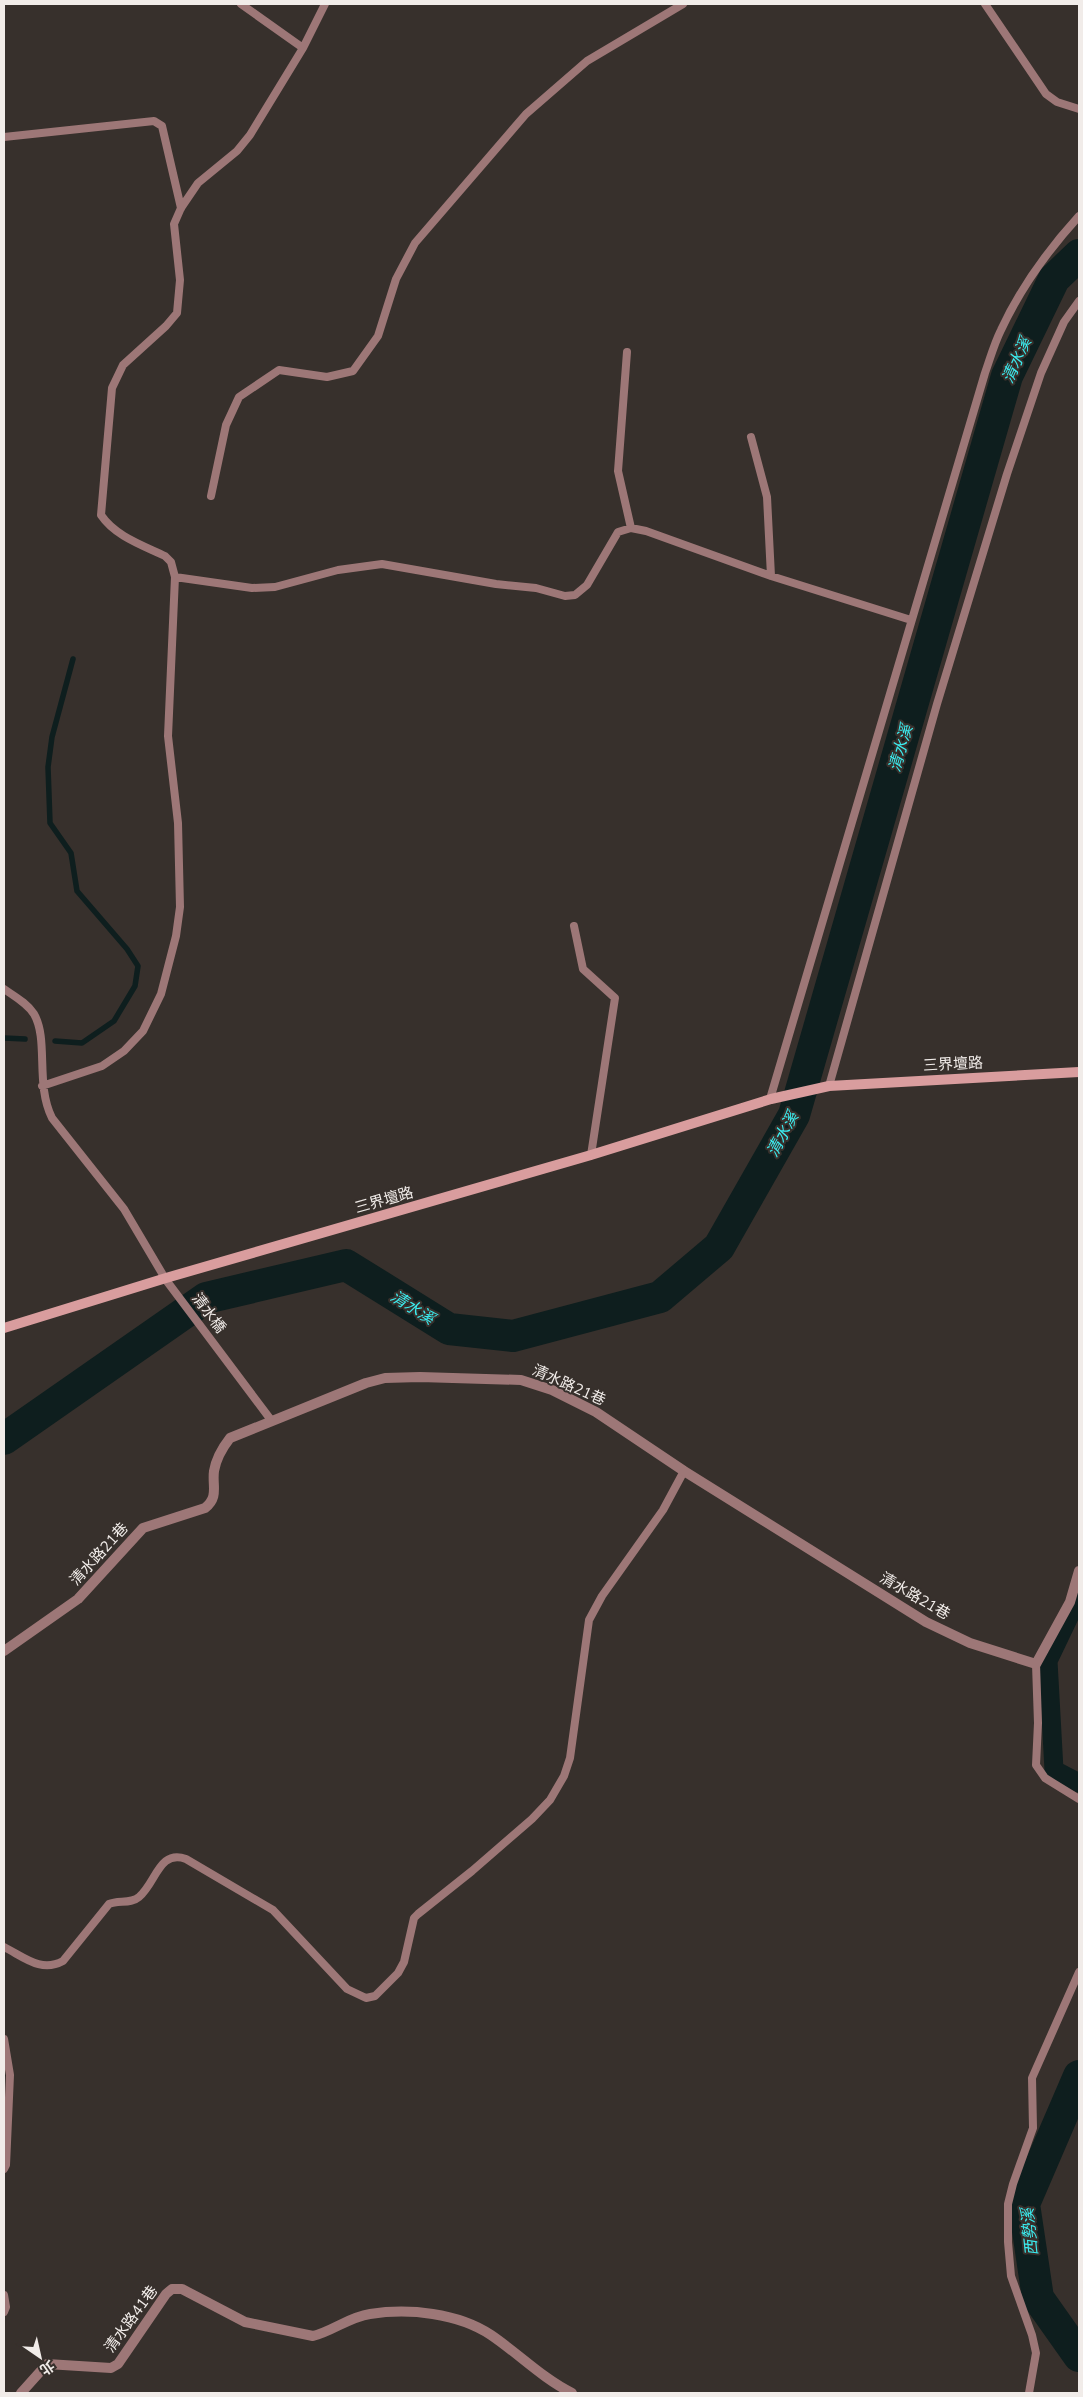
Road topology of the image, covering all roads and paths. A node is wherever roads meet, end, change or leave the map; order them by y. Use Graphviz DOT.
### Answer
graph roads {
  1 [pos="241,4"];
  2 [pos="325,4"];
  3 [pos="683,4"];
  4 [pos="985,4"];
  5 [pos="303,48"];
  6 [pos="1079,109"];
  7 [pos="4,137"];
  8 [pos="181,208"];
  9 [pos="1079,216"];
  10 [pos="1079,301"];
  11 [pos="626,352"];
  12 [pos="751,437"];
  13 [pos="211,496"];
  14 [pos="631,528"];
  15 [pos="771,576"];
  16 [pos="175,577"];
  17 [pos="911,620"];
  18 [pos="574,926"];
  19 [pos="4,989"];
  20 [pos="1079,1072"];
  21 [pos="42,1086"];
  22 [pos="828,1086"];
  23 [pos="770,1099"];
  24 [pos="591,1156"];
  25 [pos="166,1279"];
  26 [pos="4,1328"];
  27 [pos="271,1420"];
  28 [pos="684,1471"];
  29 [pos="1078,1577"];
  30 [pos="4,1651"];
  31 [pos="1036,1664"];
  32 [pos="1079,1800"];
  33 [pos="4,1947"];
  34 [pos="1079,1972"];
  35 [pos="4,2039"];
  36 [pos="4,2170"];
  37 [pos="4,2295"];
  38 [pos="4,2312"];
  39 [pos="21,2393"];
  40 [pos="572,2393"];
  41 [pos="1030,2393"];
  1 -- 5 [label="lane"];
  2 -- 5 [label="lane"];
  3 -- 13 [label="lane"];
  4 -- 6 [label="lane"];
  5 -- 8 [label="lane"];
  7 -- 8 [label="lane"];
  8 -- 16 [label="lane"];
  9 -- 17 [label="lane"];
  10 -- 22 [label="lane"];
  11 -- 14 [label="lane"];
  12 -- 15 [label="lane"];
  14 -- 15 [label="lane"];
  14 -- 16 [label="lane"];
  15 -- 17 [label="lane"];
  16 -- 21 [label="lane"];
  17 -- 23 [label="lane"];
  18 -- 24 [label="lane"];
  19 -- 21 [label="lane, 清水橋"];
  20 -- 22 [label="street, 三界壇路"];
  21 -- 25 [label="lane, 清水橋"];
  22 -- 23 [label="street, 三界壇路"];
  23 -- 24 [label="street, 三界壇路"];
  24 -- 25 [label="street, 三界壇路"];
  25 -- 26 [label="street, 三界壇路"];
  25 -- 27 [label="lane, 清水橋"];
  27 -- 28 [label="street, 清水路21巷"];
  27 -- 30 [label="street, 清水路21巷"];
  28 -- 31 [label="street, 清水路21巷"];
  28 -- 33 [label="lane"];
  29 -- 31 [label="street"];
  31 -- 32 [label="lane"];
  34 -- 41 [label="lane"];
  35 -- 36 [label="lane"];
  37 -- 38 [label="lane"];
  39 -- 40 [label="street, 清水路41巷"];
}
